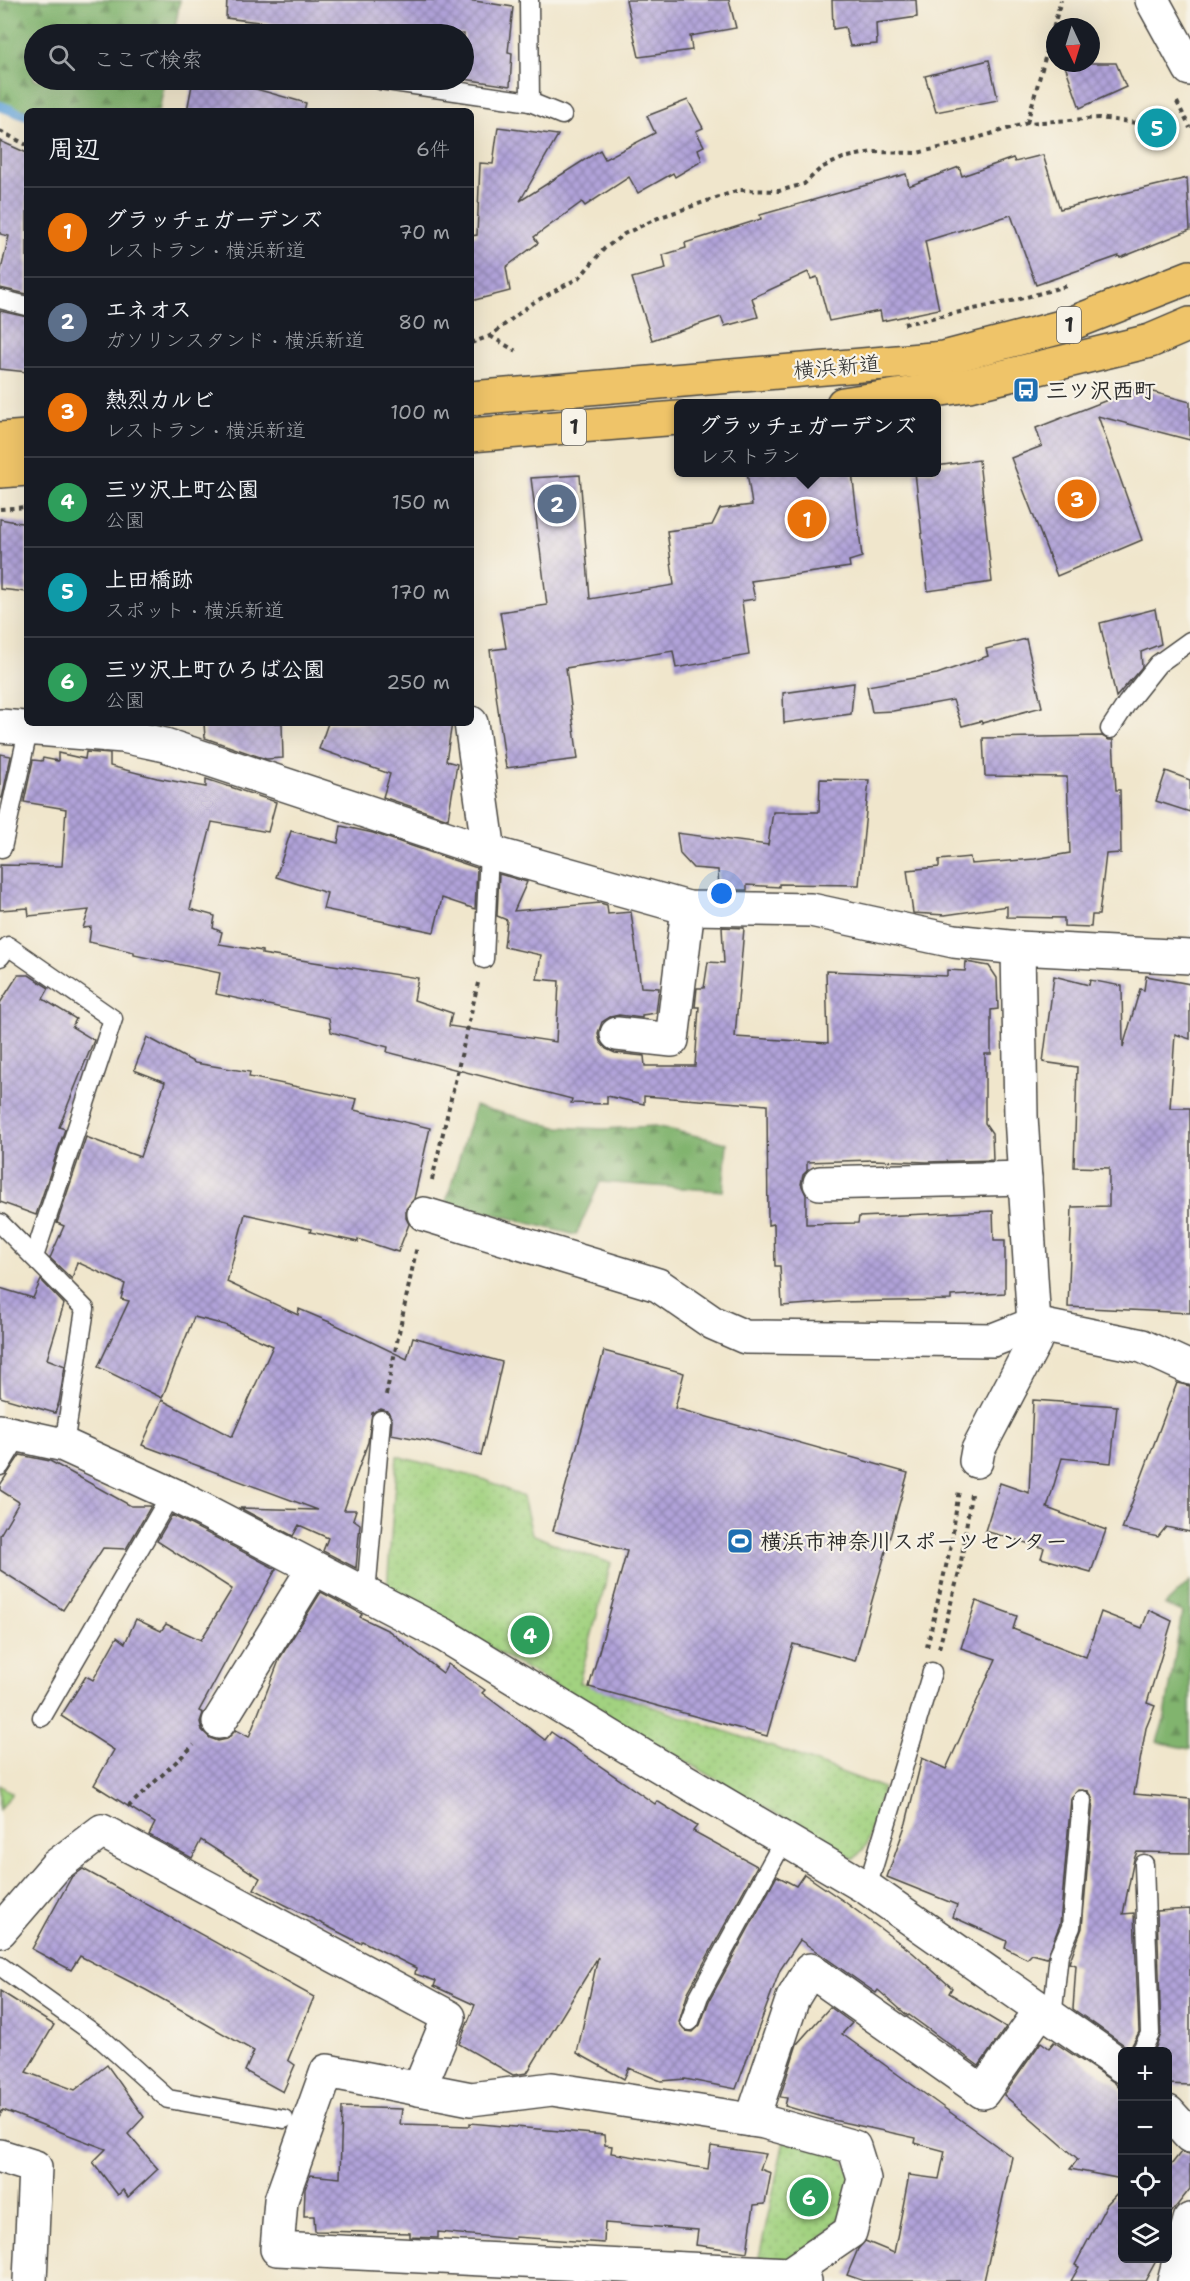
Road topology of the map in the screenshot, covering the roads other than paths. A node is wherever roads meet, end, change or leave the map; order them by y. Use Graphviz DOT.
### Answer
graph roads {
  1 [pos="529,0"];
  2 [pos="1152,0"];
  3 [pos="1190,69"];
  4 [pos="448,90"];
  5 [pos="530,102"];
  6 [pos="562,115"];
  7 [pos="1190,278"];
  8 [pos="0,299"];
  9 [pos="24,305"];
  10 [pos="1190,324"];
  11 [pos="474,398"];
  12 [pos="876,399"];
  13 [pos="674,418"];
  14 [pos="474,435"];
  15 [pos="24,437"];
  16 [pos="0,439"];
  17 [pos="24,469"];
  18 [pos="0,471"];
  19 [pos="1190,641"];
  20 [pos="471,726"];
  21 [pos="14,727"];
  22 [pos="1110,729"];
  23 [pos="2,848"];
  24 [pos="489,852"];
  25 [pos="687,908"];
  26 [pos="1018,948"];
  27 [pos="0,957"];
  28 [pos="1190,957"];
  29 [pos="484,959"];
  30 [pos="617,1034"];
  31 [pos="1025,1178"];
  32 [pos="820,1183"];
  33 [pos="424,1214"];
  34 [pos="0,1223"];
  35 [pos="34,1257"];
  36 [pos="1034,1324"];
  37 [pos="1190,1368"];
  38 [pos="381,1420"];
  39 [pos="9,1433"];
  40 [pos="64,1445"];
  41 [pos="0,1466"];
  42 [pos="968,1471"];
  43 [pos="171,1494"];
  44 [pos="314,1568"];
  45 [pos="366,1593"];
  46 [pos="928,1664"];
  47 [pos="42,1717"];
  48 [pos="219,1722"];
  49 [pos="1082,1800"];
  50 [pos="784,1839"];
  51 [pos="1144,1864"];
  52 [pos="867,1888"];
  53 [pos="0,1931"];
  54 [pos="0,1966"];
  55 [pos="1047,2014"];
  56 [pos="690,2021"];
  57 [pos="1144,2047"];
  58 [pos="1118,2063"];
  59 [pos="419,2089"];
  60 [pos="1172,2117"];
  61 [pos="752,2120"];
  62 [pos="297,2121"];
  63 [pos="1190,2136"];
  64 [pos="0,2156"];
  65 [pos="1190,2220"];
  66 [pos="605,2273"];
  67 [pos="797,2278"];
  68 [pos="30,2281"];
  69 [pos="1174,2281"];
  1 -- 5 [label="lane"];
  2 -- 3 [label="street"];
  4 -- 5 [label="lane"];
  5 -- 6 [label="lane"];
  7 -- 11 [label="highway, 横浜新道 / 1"];
  8 -- 9 [label="lane"];
  10 -- 12 [label="highway, 横浜新道 / 1"];
  13 -- 14 [label="highway, 1"];
  15 -- 16 [label="highway"];
  17 -- 18 [label="highway"];
  19 -- 22 [label="lane"];
  20 -- 24 [label="street"];
  21 -- 23 [label="lane"];
  21 -- 24 [label="street"];
  24 -- 25 [label="street"];
  24 -- 29 [label="lane"];
  25 -- 26 [label="street"];
  25 -- 30 [label="street"];
  26 -- 28 [label="street"];
  26 -- 31 [label="street"];
  27 -- 35 [label="lane"];
  31 -- 32 [label="street"];
  31 -- 36 [label="street"];
  33 -- 36 [label="street"];
  34 -- 35 [label="lane"];
  35 -- 40 [label="lane"];
  36 -- 37 [label="street"];
  36 -- 42 [label="street"];
  38 -- 45 [label="lane"];
  39 -- 40 [label="street"];
  39 -- 41 [label="lane"];
  40 -- 43 [label="street"];
  43 -- 44 [label="street"];
  43 -- 47 [label="lane"];
  44 -- 45 [label="street"];
  44 -- 48 [label="street"];
  45 -- 50 [label="street"];
  46 -- 52 [label="lane"];
  49 -- 55 [label="lane"];
  50 -- 52 [label="street"];
  50 -- 56 [label="lane"];
  51 -- 57 [label="lane"];
  52 -- 55 [label="street"];
  53 -- 59 [label="street"];
  54 -- 62 [label="lane"];
  55 -- 58 [label="street"];
  55 -- 61 [label="street"];
  59 -- 61 [label="street"];
  59 -- 62 [label="street"];
  60 -- 63 [label="street"];
  61 -- 67 [label="street"];
  62 -- 66 [label="street"];
  64 -- 68 [label="street"];
  65 -- 69 [label="street"];
  66 -- 67 [label="street"];
}
